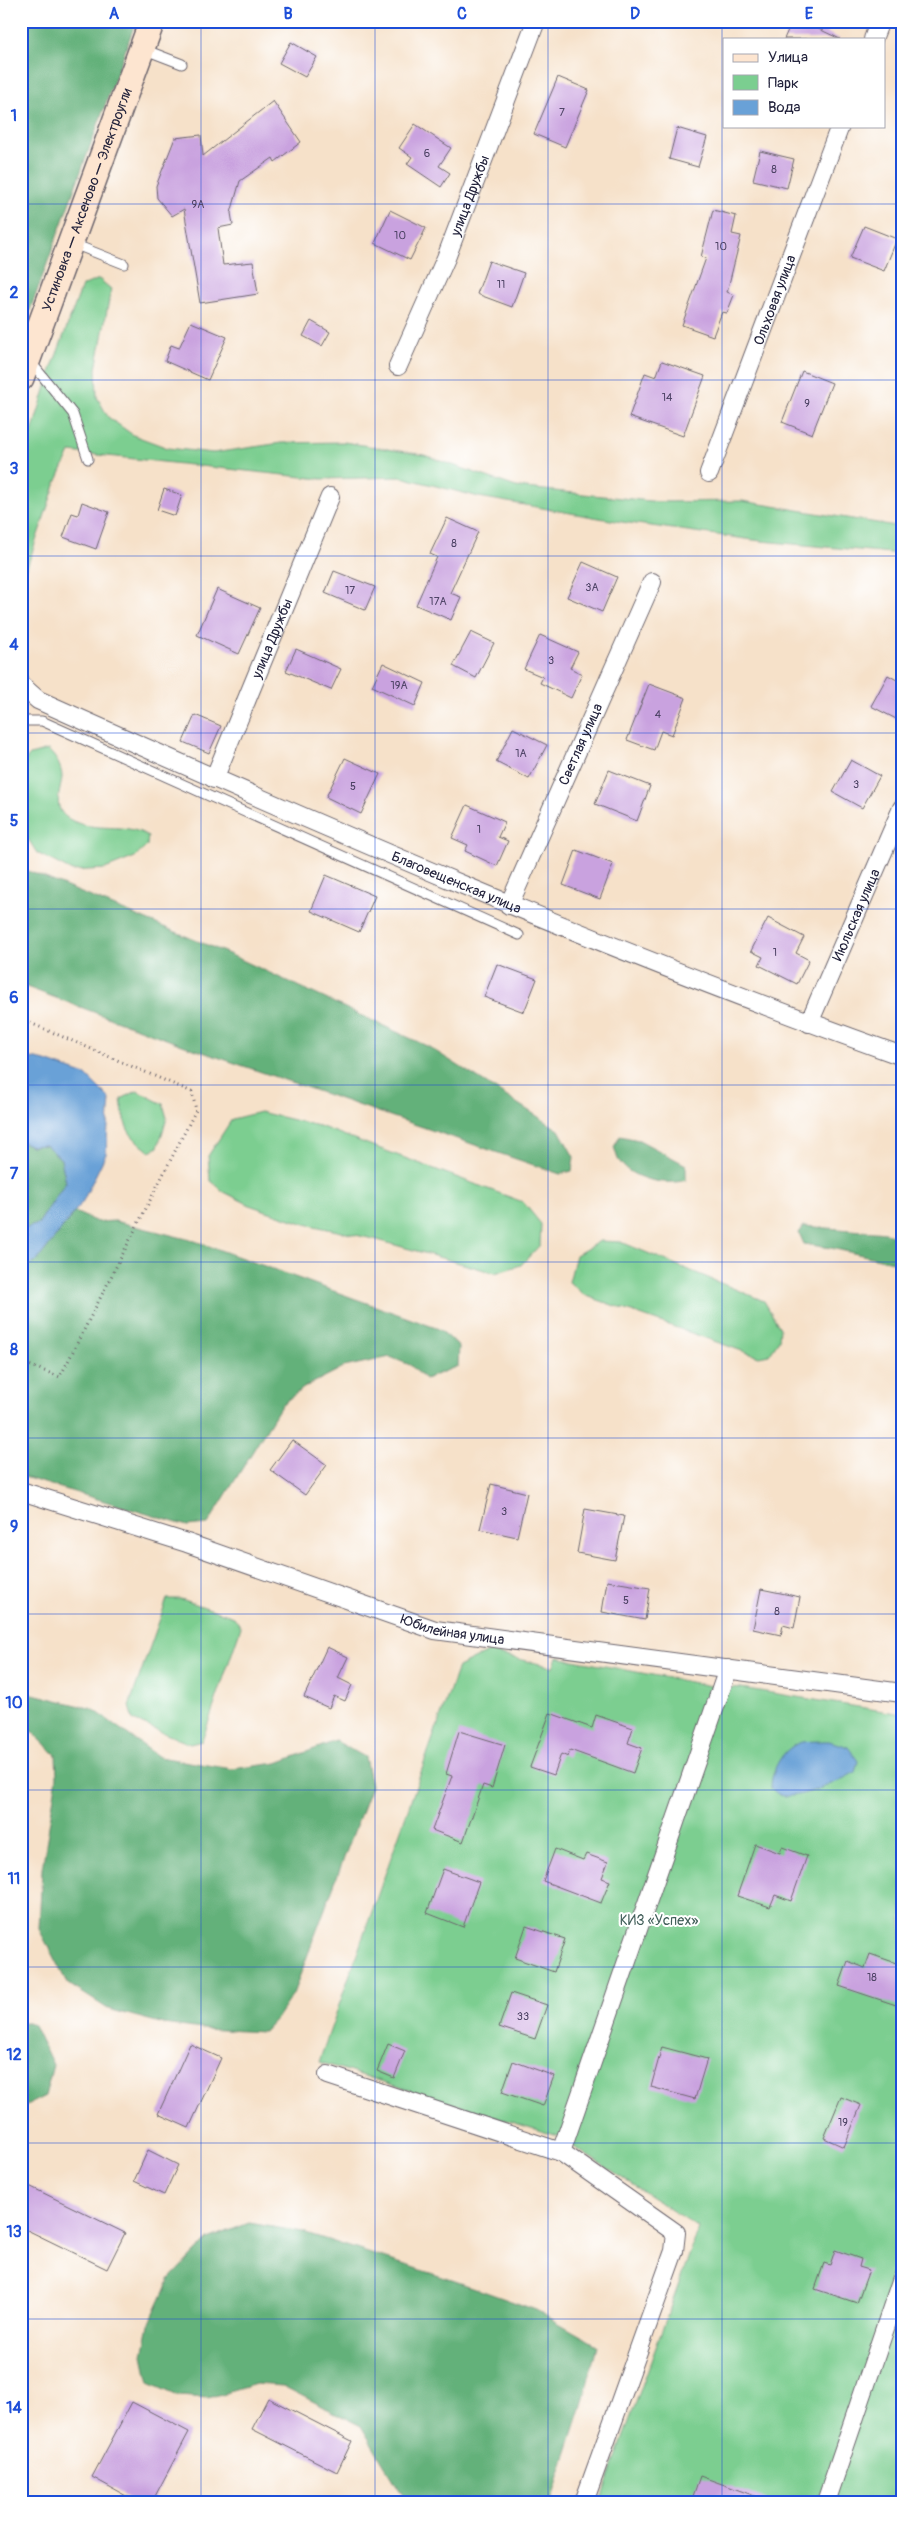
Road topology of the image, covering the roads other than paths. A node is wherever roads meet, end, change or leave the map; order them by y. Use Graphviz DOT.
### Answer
graph roads {
  1 [pos="152,21"];
  2 [pos="536,21"];
  3 [pos="880,21"];
  4 [pos="873,38"];
  5 [pos="142,48"];
  6 [pos="182,64"];
  7 [pos="839,128"];
  8 [pos="70,243"];
  9 [pos="124,264"];
  10 [pos="398,366"];
  11 [pos="25,368"];
  12 [pos="88,459"];
  13 [pos="709,473"];
  14 [pos="330,497"];
  15 [pos="652,582"];
  16 [pos="21,685"];
  17 [pos="21,721"];
  18 [pos="214,779"];
  19 [pos="902,808"];
  20 [pos="509,906"];
  21 [pos="519,935"];
  22 [pos="809,1023"];
  23 [pos="902,1056"];
  24 [pos="21,1491"];
  25 [pos="728,1669"];
  26 [pos="902,1693"];
  27 [pos="328,2075"];
  28 [pos="561,2152"];
  29 [pos="902,2278"];
  30 [pos="584,2502"];
  31 [pos="826,2502"];
  1 -- 5 [label="main road, Устиновка — Аксеново — Электроугли"];
  2 -- 10 [label="street, улица Дружбы"];
  3 -- 4 [label="street"];
  5 -- 6 [label="lane"];
  5 -- 8 [label="main road, Устиновка — Аксеново — Электроугли"];
  7 -- 13 [label="street, Ольховая улица"];
  8 -- 9 [label="lane"];
  8 -- 11 [label="main road, Устиновка — Аксеново — Электроугли"];
  11 -- 12 [label="lane"];
  14 -- 18 [label="street, улица Дружбы"];
  15 -- 20 [label="street, Светлая улица"];
  16 -- 18 [label="street, Благовещенская улица"];
  17 -- 21 [label="lane"];
  18 -- 20 [label="street, Благовещенская улица"];
  19 -- 22 [label="street, Июльская улица"];
  20 -- 22 [label="street, Благовещенская улица"];
  22 -- 23 [label="street, Благовещенская улица"];
  24 -- 25 [label="street, Юбилейная улица"];
  25 -- 26 [label="street, Юбилейная улица"];
  25 -- 28 [label="street"];
  27 -- 28 [label="street"];
  28 -- 30 [label="street"];
  29 -- 31 [label="street"];
}
